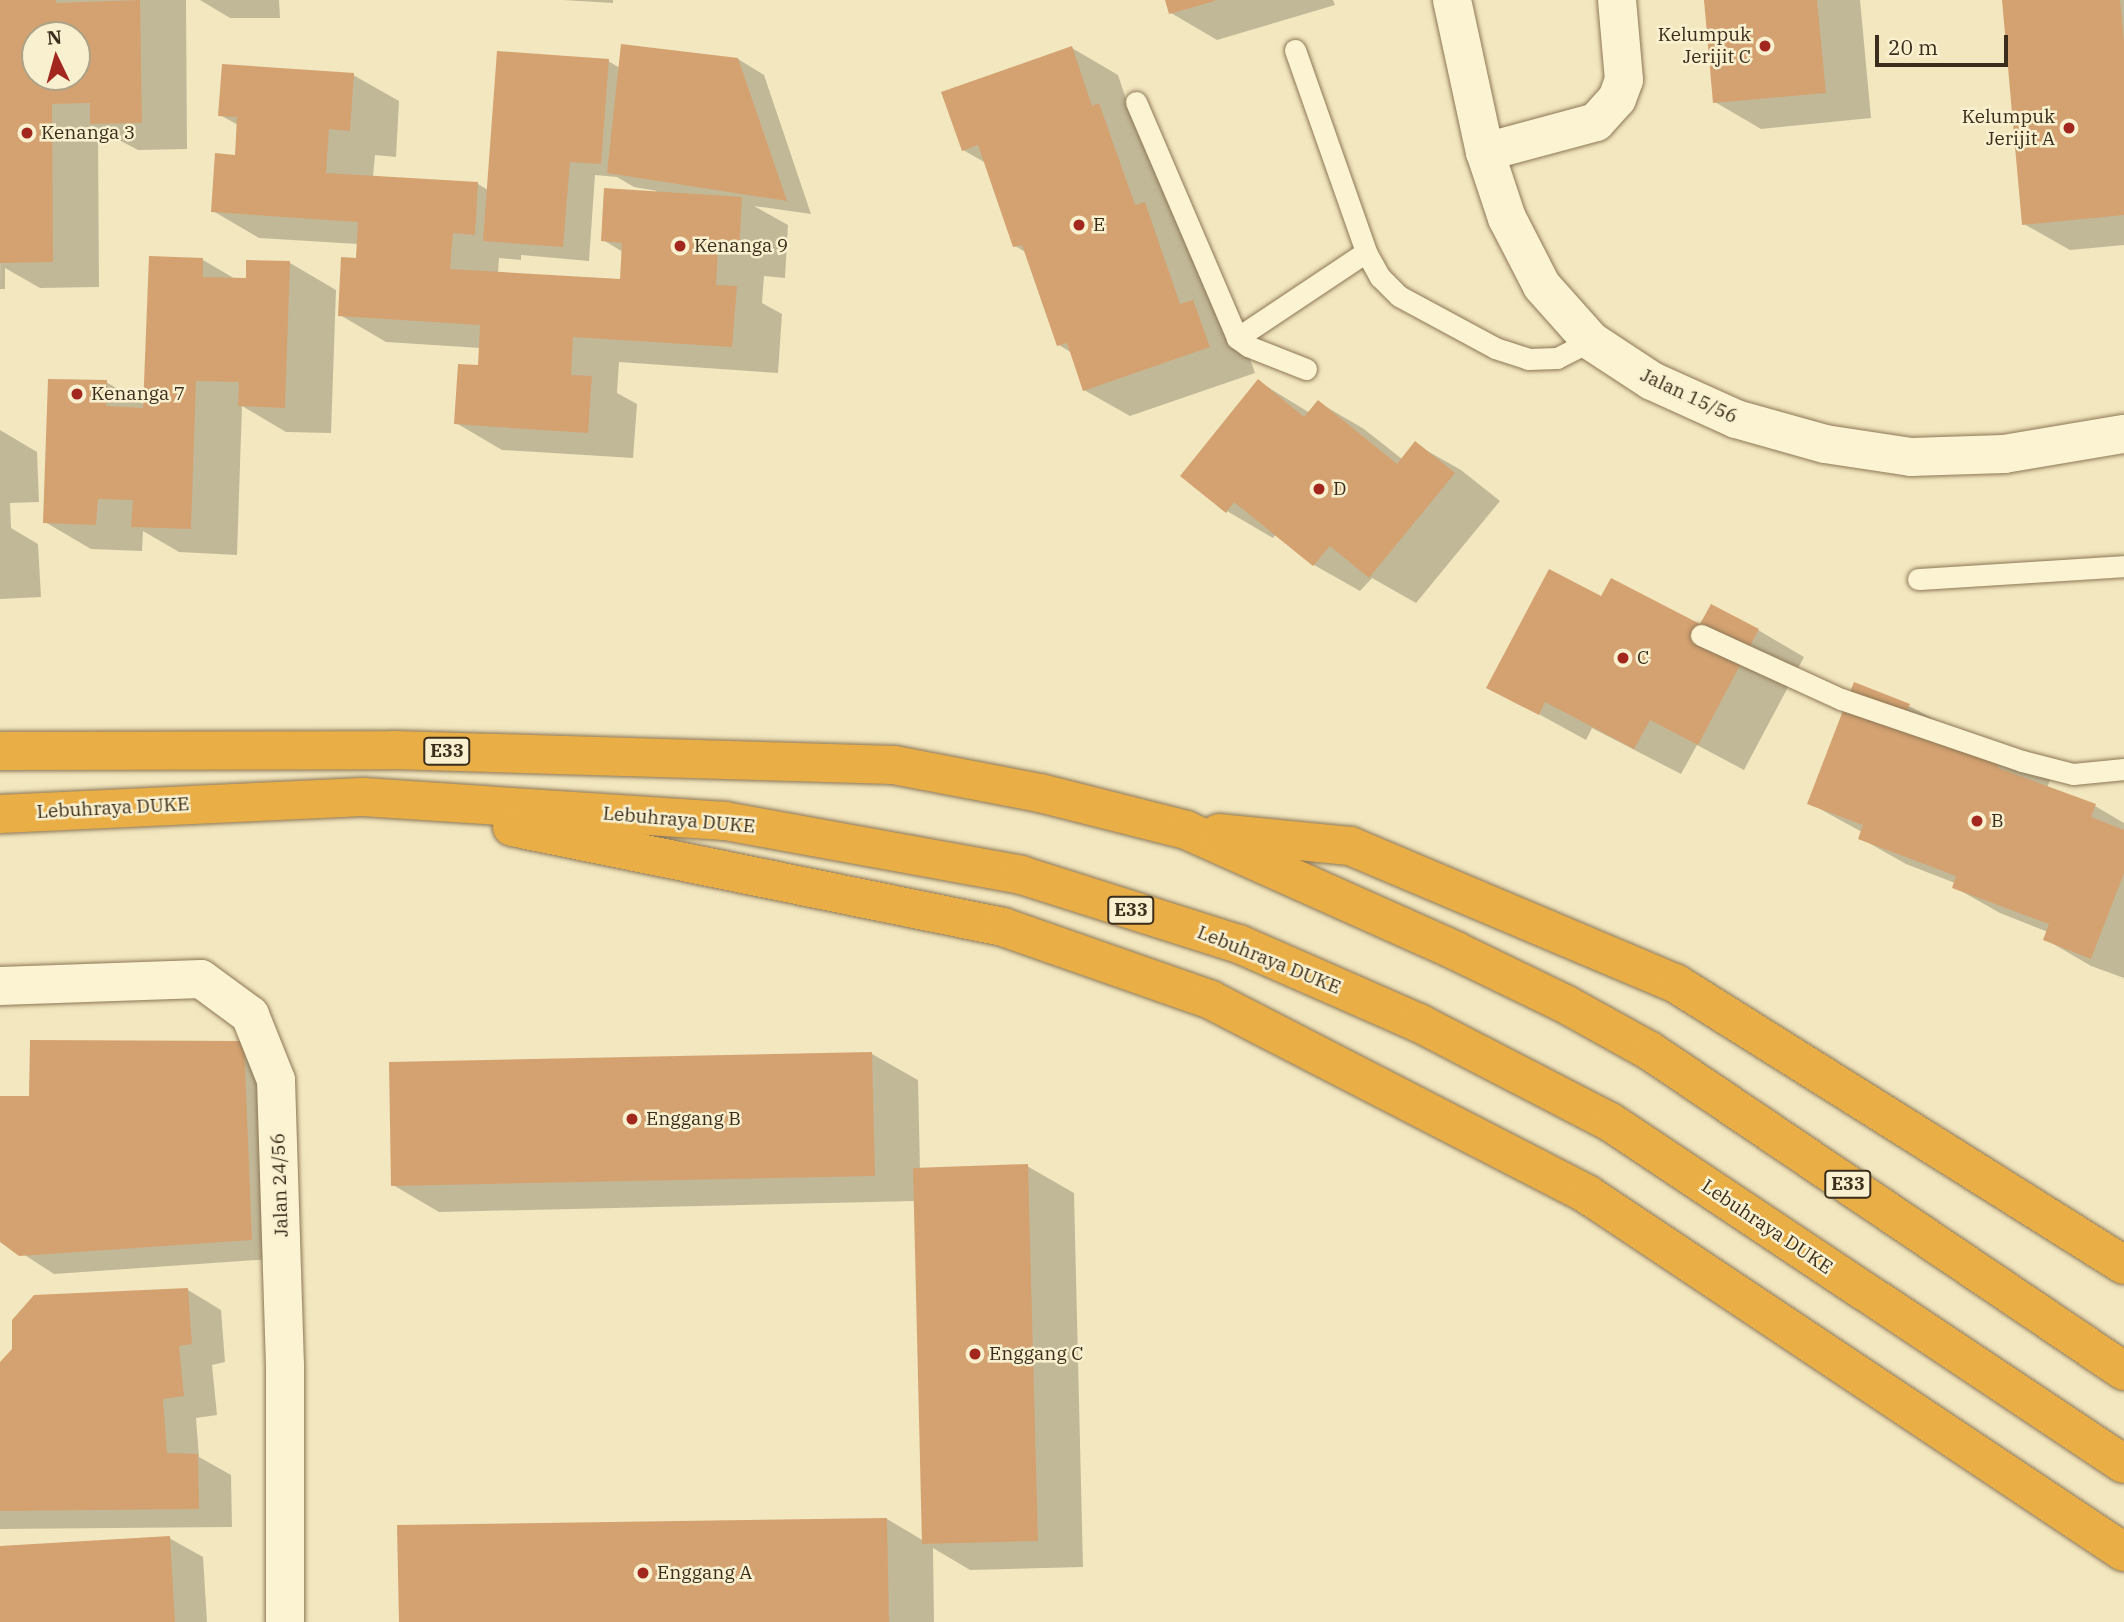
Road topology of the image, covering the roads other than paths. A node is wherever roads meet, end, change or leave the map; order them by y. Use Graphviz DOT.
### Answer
graph roads {
  1 [pos="1451,0"];
  2 [pos="1616,0"];
  3 [pos="1295,50"];
  4 [pos="1136,102"];
  5 [pos="1485,152"];
  6 [pos="1366,252"];
  7 [pos="1237,338"];
  8 [pos="1591,341"];
  9 [pos="1306,369"];
  10 [pos="2124,434"];
  11 [pos="2124,566"];
  12 [pos="1917,579"];
  13 [pos="1701,635"];
  14 [pos="0,751"];
  15 [pos="2124,769"];
  16 [pos="363,797"];
  17 [pos="0,814"];
  18 [pos="1186,830"];
  19 [pos="0,986"];
  20 [pos="2124,1265"];
  21 [pos="2124,1371"];
  22 [pos="2124,1464"];
  23 [pos="2124,1552"];
  24 [pos="285,1622"];
  1 -- 5 [label="street, Jalan 15/56"];
  2 -- 5 [label="street"];
  3 -- 6 [label="lane"];
  4 -- 7 [label="lane"];
  5 -- 8 [label="street, Jalan 15/56"];
  6 -- 7 [label="lane"];
  6 -- 8 [label="lane"];
  7 -- 9 [label="lane"];
  8 -- 10 [label="street, Jalan 15/56"];
  11 -- 12 [label="lane"];
  13 -- 15 [label="lane"];
  14 -- 18 [label="highway, E33"];
  16 -- 17 [label="highway, Lebuhraya DUKE / E33"];
  16 -- 22 [label="highway, Lebuhraya DUKE / E33"];
  16 -- 23 [label="highway"];
  18 -- 20 [label="highway"];
  18 -- 21 [label="highway, E33"];
  19 -- 24 [label="street, Jalan 24/56"];
}
